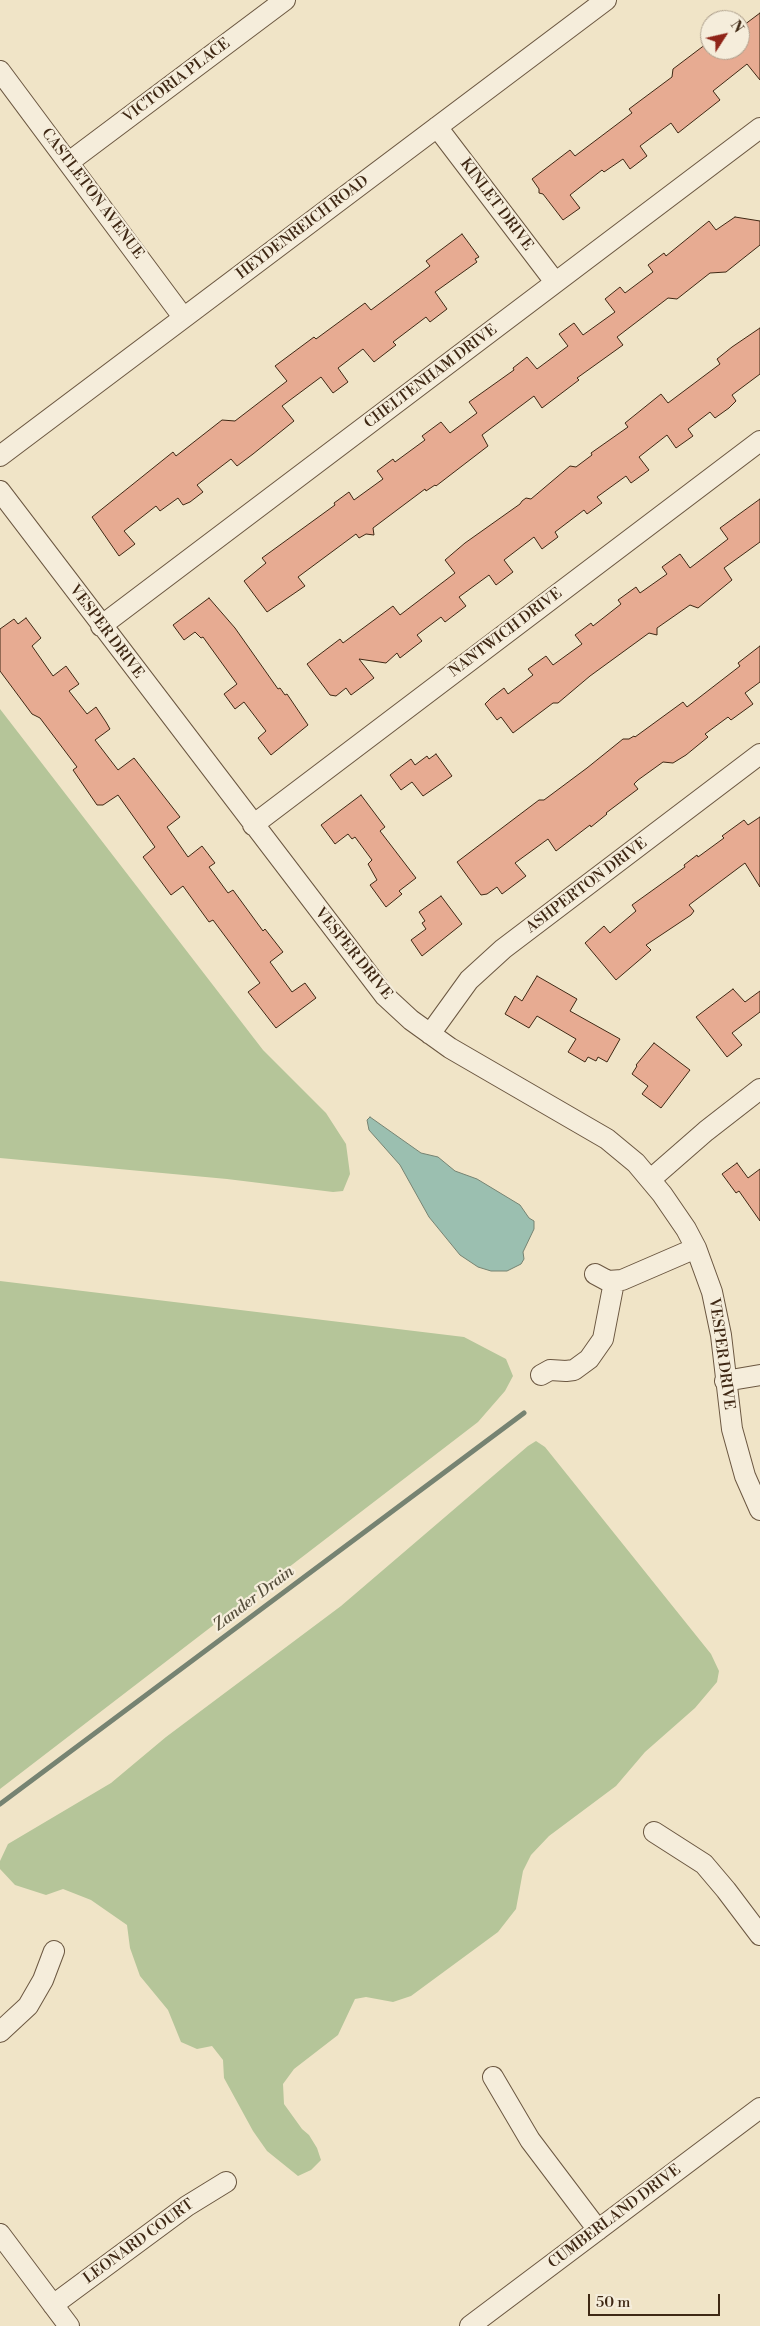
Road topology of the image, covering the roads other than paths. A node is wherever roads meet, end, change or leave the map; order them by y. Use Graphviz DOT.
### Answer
graph roads {
  1 [pos="285,0"];
  2 [pos="606,0"];
  3 [pos="0,71"];
  4 [pos="437,127"];
  5 [pos="760,128"];
  6 [pos="69,162"];
  7 [pos="555,282"];
  8 [pos="184,317"];
  9 [pos="760,441"];
  10 [pos="0,456"];
  11 [pos="0,491"];
  12 [pos="101,626"];
  13 [pos="760,754"];
  14 [pos="253,825"];
  15 [pos="430,1034"];
  16 [pos="760,1089"];
  17 [pos="651,1179"];
  18 [pos="696,1248"];
  19 [pos="595,1274"];
  20 [pos="614,1282"];
  21 [pos="541,1375"];
  22 [pos="760,1375"];
  23 [pos="725,1381"];
  24 [pos="760,1510"];
  25 [pos="654,1832"];
  26 [pos="760,1935"];
  27 [pos="54,1951"];
  28 [pos="0,2032"];
  29 [pos="493,2077"];
  30 [pos="760,2108"];
  31 [pos="226,2182"];
  32 [pos="598,2230"];
  33 [pos="0,2234"];
  34 [pos="53,2305"];
  35 [pos="69,2326"];
  36 [pos="470,2326"];
  1 -- 6 [label="street, VICTORIA PLACE"];
  2 -- 4 [label="street, HEYDENREICH ROAD"];
  3 -- 6 [label="street, CASTLETON AVENUE"];
  4 -- 7 [label="street, KINLET DRIVE"];
  4 -- 8 [label="street, HEYDENREICH ROAD"];
  5 -- 7 [label="street, CHELTENHAM DRIVE"];
  6 -- 8 [label="street, CASTLETON AVENUE"];
  7 -- 12 [label="street, CHELTENHAM DRIVE"];
  8 -- 10 [label="street, HEYDENREICH ROAD"];
  9 -- 14 [label="street, NANTWICH DRIVE"];
  11 -- 12 [label="street, VESPER DRIVE"];
  12 -- 14 [label="street, VESPER DRIVE"];
  13 -- 15 [label="street, ASHPERTON DRIVE"];
  14 -- 15 [label="street, VESPER DRIVE"];
  15 -- 17 [label="street, VESPER DRIVE"];
  16 -- 17 [label="street"];
  17 -- 18 [label="street, VESPER DRIVE"];
  18 -- 20 [label="street"];
  18 -- 23 [label="street, VESPER DRIVE"];
  19 -- 20 [label="street"];
  20 -- 21 [label="street"];
  22 -- 23 [label="street"];
  23 -- 24 [label="street, VESPER DRIVE"];
  25 -- 26 [label="street"];
  27 -- 28 [label="street"];
  29 -- 32 [label="street"];
  30 -- 32 [label="street, CUMBERLAND DRIVE"];
  31 -- 34 [label="street, LEONARD COURT"];
  32 -- 36 [label="street, CUMBERLAND DRIVE"];
  33 -- 34 [label="street"];
  34 -- 35 [label="street"];
}
